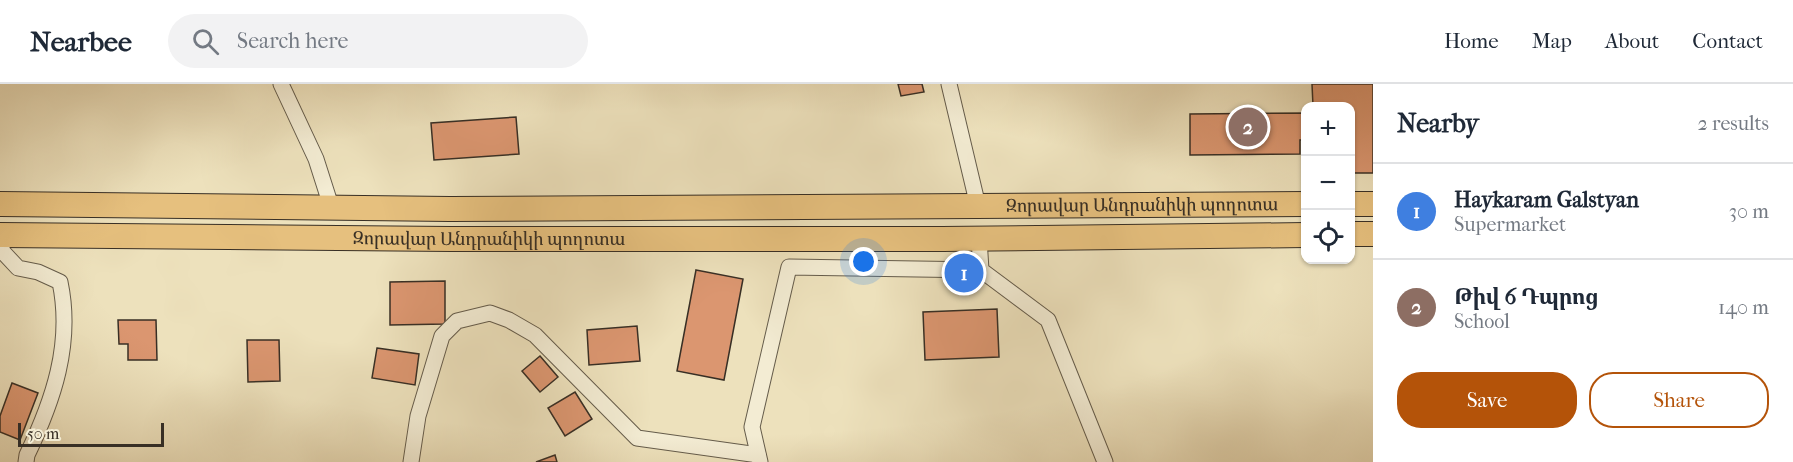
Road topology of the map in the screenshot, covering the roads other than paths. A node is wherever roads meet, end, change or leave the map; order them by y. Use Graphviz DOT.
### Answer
graph roads {
  1 [pos="281,84"];
  2 [pos="949,84"];
  3 [pos="0,204"];
  4 [pos="1301,204"];
  5 [pos="1355,204"];
  6 [pos="1373,204"];
  7 [pos="331,206"];
  8 [pos="978,206"];
  9 [pos="1355,234"];
  10 [pos="1373,234"];
  11 [pos="0,235"];
  12 [pos="1301,235"];
  13 [pos="979,238"];
  14 [pos="0,241"];
  15 [pos="981,270"];
  16 [pos="759,458"];
  17 [pos="26,462"];
  18 [pos="411,462"];
  19 [pos="1105,462"];
  1 -- 7 [label="street"];
  2 -- 8 [label="street"];
  3 -- 7 [label="main road, Զորավար Անդրանիկի պողոտա"];
  4 -- 8 [label="main road, Զորավար Անդրանիկի պողոտա"];
  5 -- 6 [label="main road"];
  7 -- 8 [label="main road, Զորավար Անդրանիկի պողոտա"];
  8 -- 13 [label="main road"];
  9 -- 10 [label="main road"];
  11 -- 13 [label="main road, Զորավար Անդրանիկի պողոտա"];
  12 -- 13 [label="main road, Զորավար Անդրանիկի պողոտա"];
  13 -- 15 [label="street"];
  14 -- 17 [label="street"];
  15 -- 16 [label="street"];
  15 -- 19 [label="street"];
  16 -- 18 [label="street"];
}
